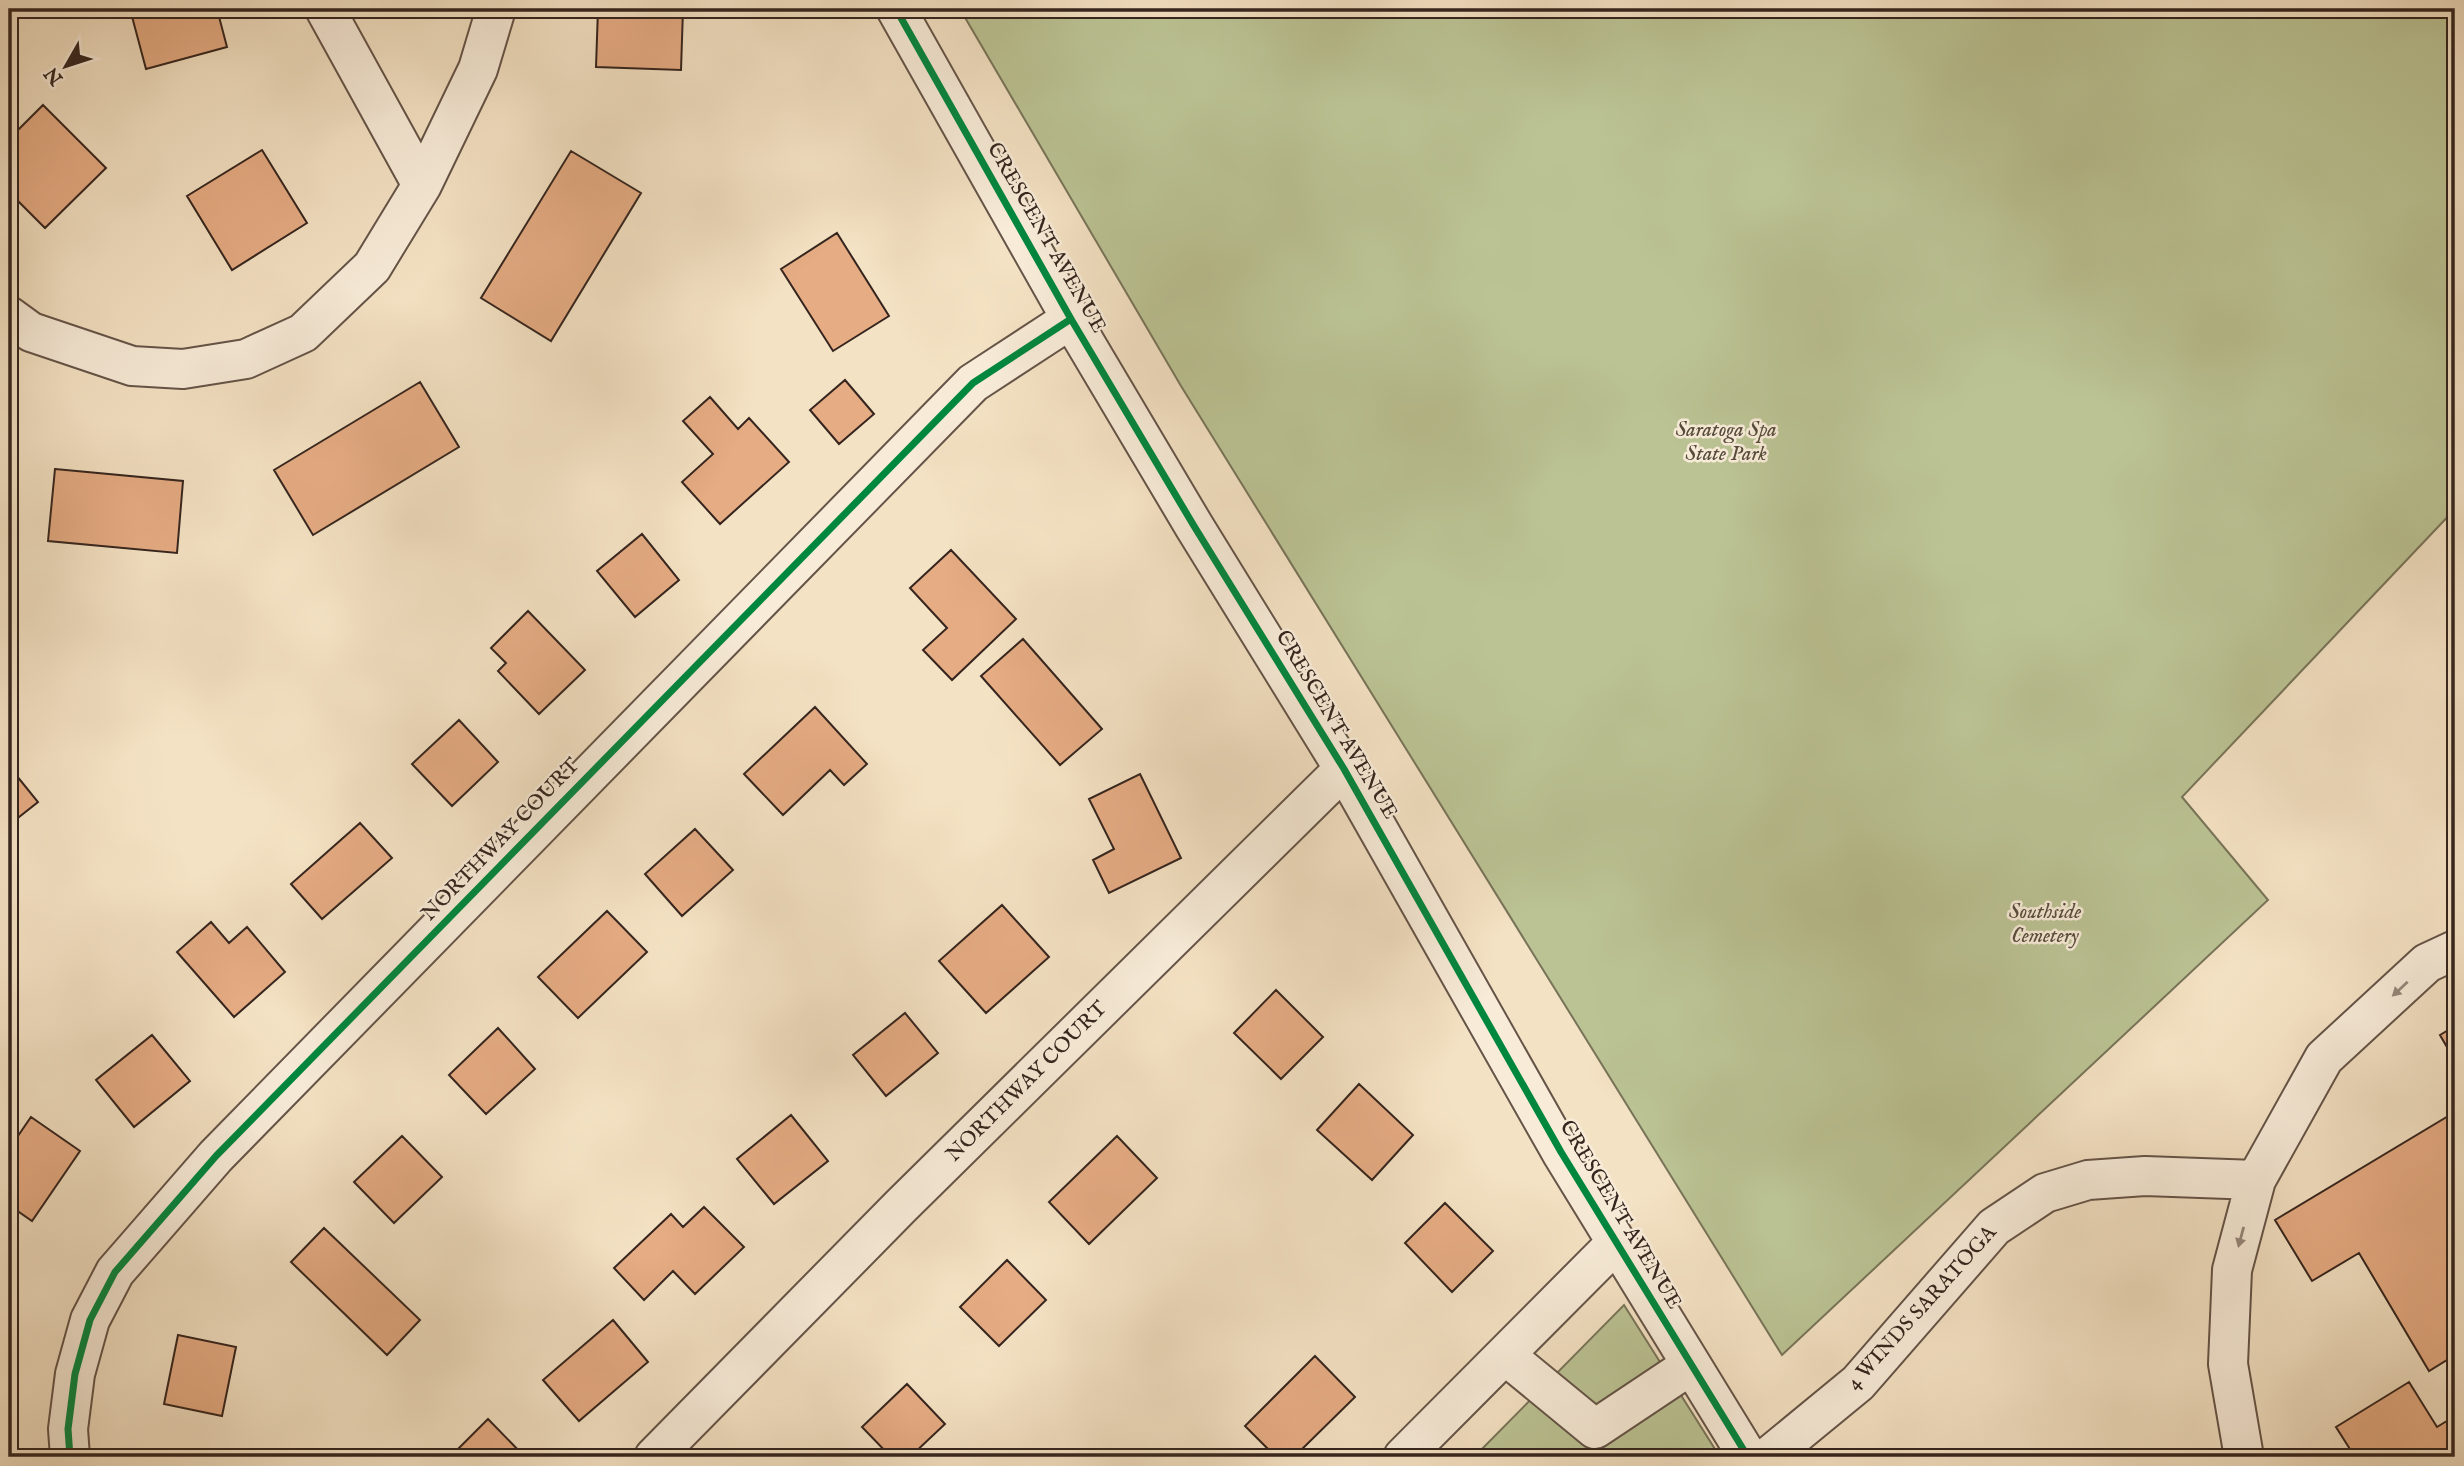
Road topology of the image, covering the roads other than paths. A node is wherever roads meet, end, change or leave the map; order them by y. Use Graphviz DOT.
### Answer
graph roads {
  1 [pos="325,9"];
  2 [pos="496,9"];
  3 [pos="896,9"];
  4 [pos="422,185"];
  5 [pos="9,316"];
  6 [pos="1071,319"];
  7 [pos="1344,769"];
  8 [pos="2455,950"];
  9 [pos="2256,1180"];
  10 [pos="1616,1243"];
  11 [pos="1505,1355"];
  12 [pos="1691,1365"];
  13 [pos="70,1457"];
  14 [pos="654,1457"];
  15 [pos="1403,1457"];
  16 [pos="1748,1457"];
  17 [pos="1768,1457"];
  18 [pos="2244,1457"];
  1 -- 4 [label="street"];
  2 -- 4 [label="street"];
  3 -- 6 [label="street, CRESCENT AVENUE"];
  4 -- 5 [label="street"];
  6 -- 7 [label="street, CRESCENT AVENUE"];
  6 -- 13 [label="street, NORTHWAY COURT"];
  7 -- 10 [label="street, CRESCENT AVENUE"];
  7 -- 14 [label="street, NORTHWAY COURT"];
  8 -- 9 [label="street, one-way"];
  9 -- 17 [label="street, 4 WINDS SARATOGA"];
  9 -- 18 [label="street, one-way"];
  10 -- 11 [label="street"];
  10 -- 12 [label="street, CRESCENT AVENUE"];
  11 -- 12 [label="street"];
  11 -- 15 [label="street"];
  12 -- 16 [label="street, CRESCENT AVENUE"];
}
